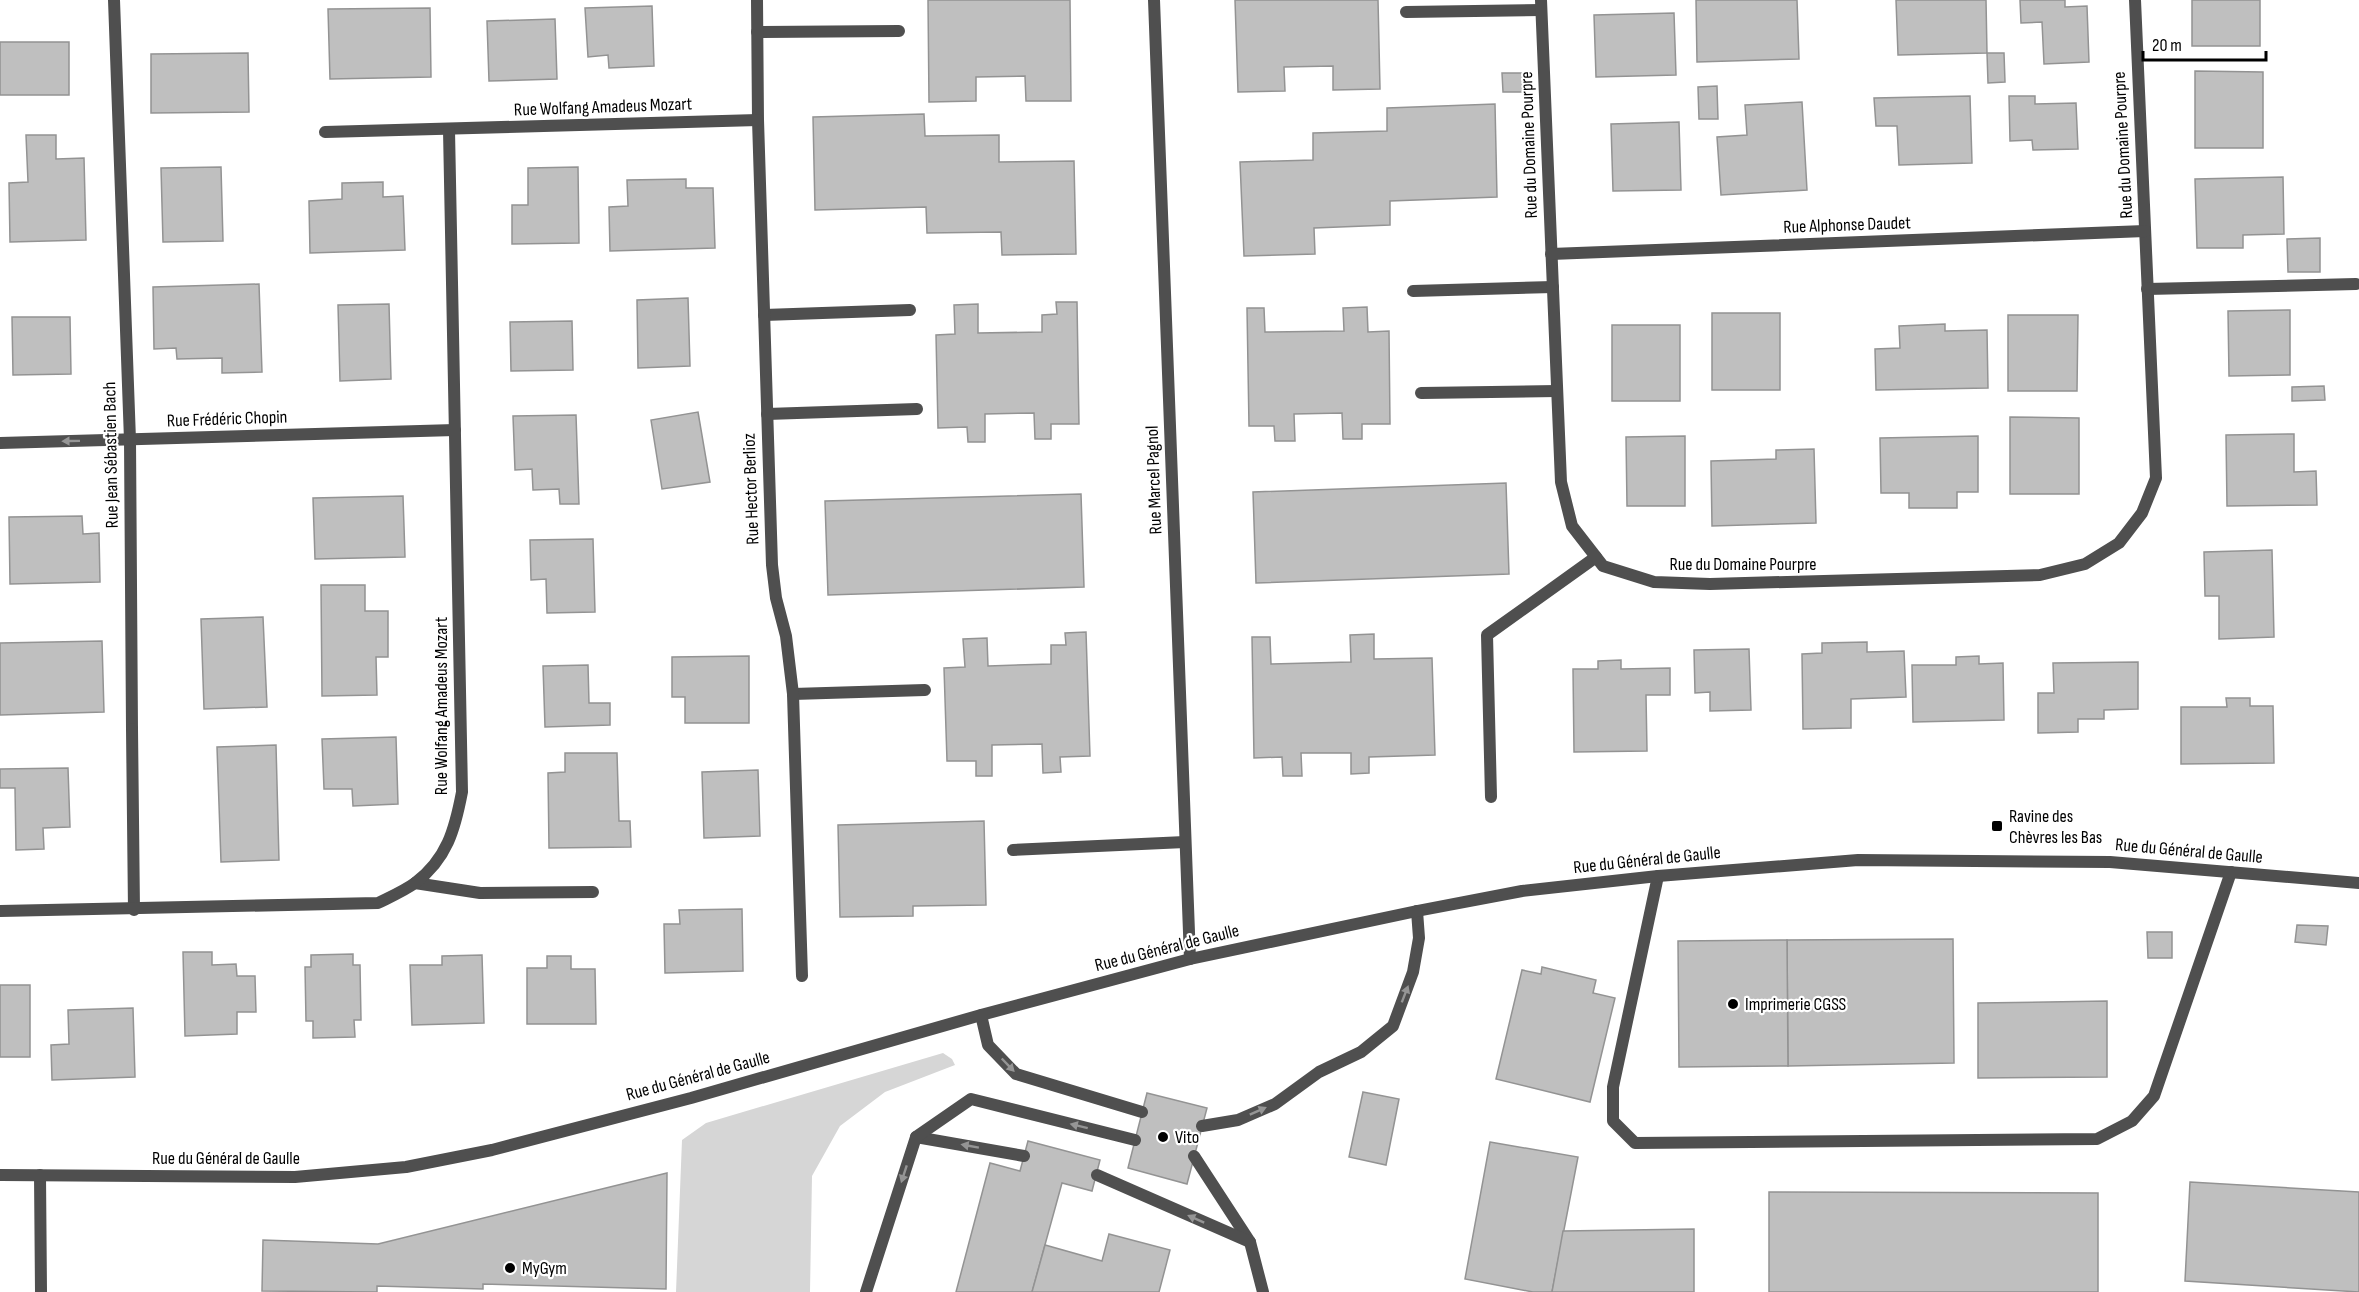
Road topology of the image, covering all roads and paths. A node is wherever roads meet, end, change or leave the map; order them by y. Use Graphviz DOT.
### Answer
graph roads {
  1 [pos="114,0"];
  2 [pos="757,0"];
  3 [pos="1154,0"];
  4 [pos="2134,0"];
  5 [pos="1541,5"];
  6 [pos="1406,12"];
  7 [pos="899,31"];
  8 [pos="757,32"];
  9 [pos="758,120"];
  10 [pos="449,130"];
  11 [pos="325,132"];
  12 [pos="2145,231"];
  13 [pos="1551,254"];
  14 [pos="2356,284"];
  15 [pos="1552,287"];
  16 [pos="2147,289"];
  17 [pos="1413,291"];
  18 [pos="910,310"];
  19 [pos="764,315"];
  20 [pos="1557,391"];
  21 [pos="1420,393"];
  22 [pos="917,409"];
  23 [pos="767,414"];
  24 [pos="455,430"];
  25 [pos="129,440"];
  26 [pos="0,443"];
  27 [pos="1596,557"];
  28 [pos="925,690"];
  29 [pos="793,694"];
  30 [pos="1491,797"];
  31 [pos="1185,842"];
  32 [pos="1013,850"];
  33 [pos="2231,872"];
  34 [pos="1658,876"];
  35 [pos="415,883"];
  36 [pos="2359,883"];
  37 [pos="593,892"];
  38 [pos="134,910"];
  39 [pos="0,911"];
  40 [pos="1417,911"];
  41 [pos="1190,959"];
  42 [pos="802,976"];
  43 [pos="981,1015"];
  44 [pos="1142,1112"];
  45 [pos="1202,1126"];
  46 [pos="916,1137"];
  47 [pos="1135,1140"];
  48 [pos="1024,1156"];
  49 [pos="1194,1156"];
  50 [pos="0,1175"];
  51 [pos="40,1175"];
  52 [pos="1097,1175"];
  53 [pos="1250,1242"];
  54 [pos="41,1292"];
  55 [pos="866,1292"];
  56 [pos="1263,1292"];
  1 -- 25 [label="street, Rue Jean Sébastien Bach"];
  2 -- 8 [label="street, Rue Hector Berlioz"];
  3 -- 31 [label="street, Rue Marcel Pagnol"];
  4 -- 12 [label="street, Rue du Domaine Pourpre"];
  5 -- 6 [label="street"];
  5 -- 13 [label="street, Rue du Domaine Pourpre"];
  7 -- 8 [label="street"];
  8 -- 9 [label="street, Rue Hector Berlioz"];
  9 -- 10 [label="street, Rue Wolfang Amadeus Mozart"];
  9 -- 19 [label="street, Rue Hector Berlioz"];
  10 -- 11 [label="street, Rue Wolfang Amadeus Mozart"];
  10 -- 24 [label="street, Rue Wolfang Amadeus Mozart"];
  12 -- 13 [label="street, Rue Alphonse Daudet"];
  12 -- 16 [label="street, Rue du Domaine Pourpre"];
  13 -- 15 [label="street, Rue du Domaine Pourpre"];
  14 -- 16 [label="street"];
  15 -- 17 [label="street"];
  15 -- 20 [label="street, Rue du Domaine Pourpre"];
  16 -- 27 [label="street, Rue du Domaine Pourpre"];
  18 -- 19 [label="street"];
  19 -- 23 [label="street, Rue Hector Berlioz"];
  20 -- 21 [label="street"];
  20 -- 27 [label="street, Rue du Domaine Pourpre"];
  22 -- 23 [label="street"];
  23 -- 29 [label="street, Rue Hector Berlioz"];
  24 -- 25 [label="street, Rue Frédéric Chopin"];
  24 -- 35 [label="street, Rue Wolfang Amadeus Mozart"];
  25 -- 26 [label="street, Rue Frédéric Chopin, one-way"];
  25 -- 38 [label="street, Rue Jean Sébastien Bach"];
  27 -- 30 [label="street"];
  28 -- 29 [label="street"];
  29 -- 42 [label="street, Rue Hector Berlioz"];
  31 -- 32 [label="street"];
  31 -- 41 [label="street, Rue Marcel Pagnol"];
  33 -- 34 [label="street, Rue du Général de Gaulle"];
  33 -- 34 [label="street"];
  33 -- 36 [label="street, Rue du Général de Gaulle"];
  34 -- 40 [label="street, Rue du Général de Gaulle"];
  35 -- 37 [label="street"];
  35 -- 38 [label="street, Rue Wolfang Amadeus Mozart"];
  38 -- 39 [label="street, Rue Wolfang Amadeus Mozart"];
  40 -- 41 [label="street, Rue du Général de Gaulle"];
  45 -- 40 [label="street, one-way"];
  41 -- 43 [label="street, Rue du Général de Gaulle"];
  43 -- 44 [label="street, one-way"];
  43 -- 51 [label="street, Rue du Général de Gaulle"];
  47 -- 46 [label="street, one-way"];
  48 -- 46 [label="street, one-way"];
  46 -- 55 [label="street, one-way"];
  49 -- 53 [label="street"];
  50 -- 51 [label="street, Rue du Général de Gaulle"];
  51 -- 54 [label="street"];
  53 -- 52 [label="street, one-way"];
  53 -- 56 [label="street"];
}
